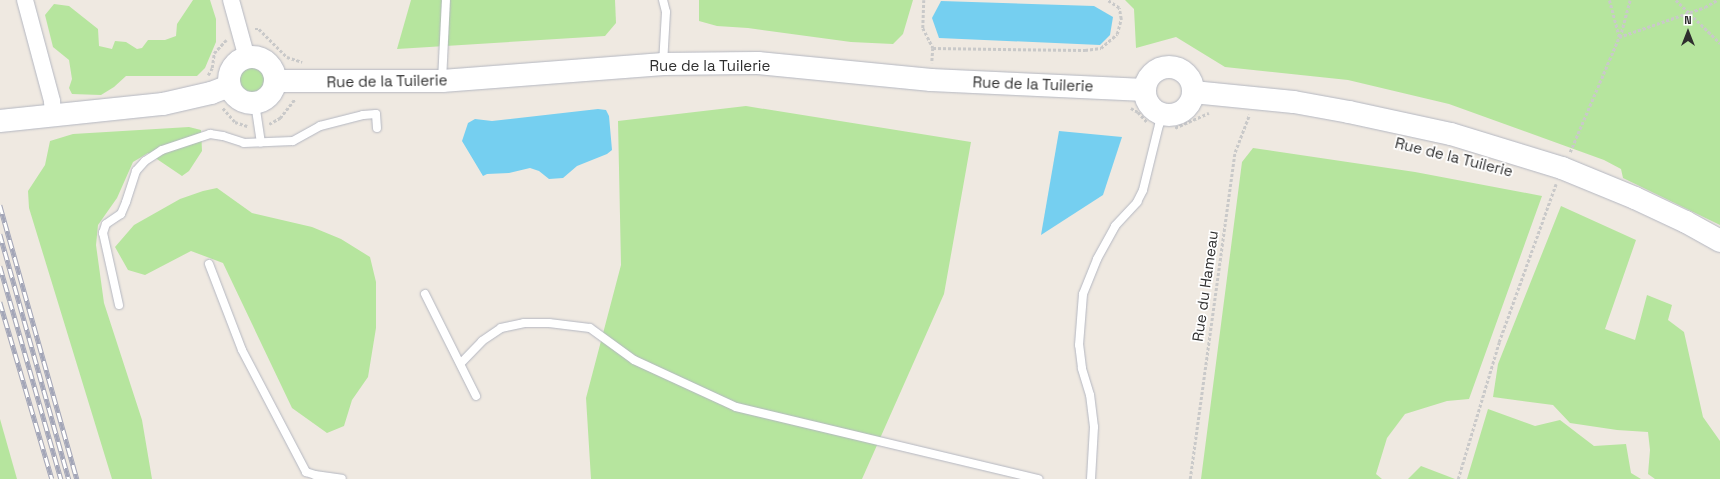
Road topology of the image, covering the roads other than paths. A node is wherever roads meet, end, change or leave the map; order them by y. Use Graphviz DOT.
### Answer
graph roads {
  1 [pos="25,0"];
  2 [pos="231,0"];
  3 [pos="446,0"];
  4 [pos="663,0"];
  5 [pos="247,58"];
  6 [pos="663,64"];
  7 [pos="275,81"];
  8 [pos="442,81"];
  9 [pos="229,86"];
  10 [pos="1145,90"];
  11 [pos="1193,92"];
  12 [pos="255,103"];
  13 [pos="47,115"];
  14 [pos="0,121"];
  15 [pos="1162,121"];
  16 [pos="377,128"];
  17 [pos="261,143"];
  18 [pos="1720,241"];
  19 [pos="209,264"];
  20 [pos="425,294"];
  21 [pos="119,305"];
  22 [pos="461,364"];
  23 [pos="476,396"];
  24 [pos="342,479"];
  25 [pos="1039,479"];
  26 [pos="1091,479"];
  1 -- 13 [label="street"];
  2 -- 5 [label="street"];
  3 -- 8 [label="lane"];
  4 -- 6 [label="lane"];
  5 -- 7 [label="street"];
  5 -- 9 [label="street"];
  6 -- 8 [label="street, Rue de la Tuilerie"];
  6 -- 10 [label="street, Rue de la Tuilerie"];
  7 -- 8 [label="street, Rue de la Tuilerie"];
  7 -- 12 [label="street"];
  9 -- 12 [label="street"];
  9 -- 13 [label="street"];
  10 -- 11 [label="street"];
  10 -- 15 [label="street"];
  11 -- 15 [label="street"];
  11 -- 18 [label="street, Rue de la Tuilerie"];
  12 -- 17 [label="lane"];
  13 -- 14 [label="street"];
  15 -- 26 [label="lane"];
  16 -- 17 [label="lane"];
  17 -- 21 [label="lane"];
  19 -- 24 [label="lane"];
  20 -- 22 [label="lane"];
  22 -- 23 [label="lane"];
  22 -- 25 [label="lane"];
}
